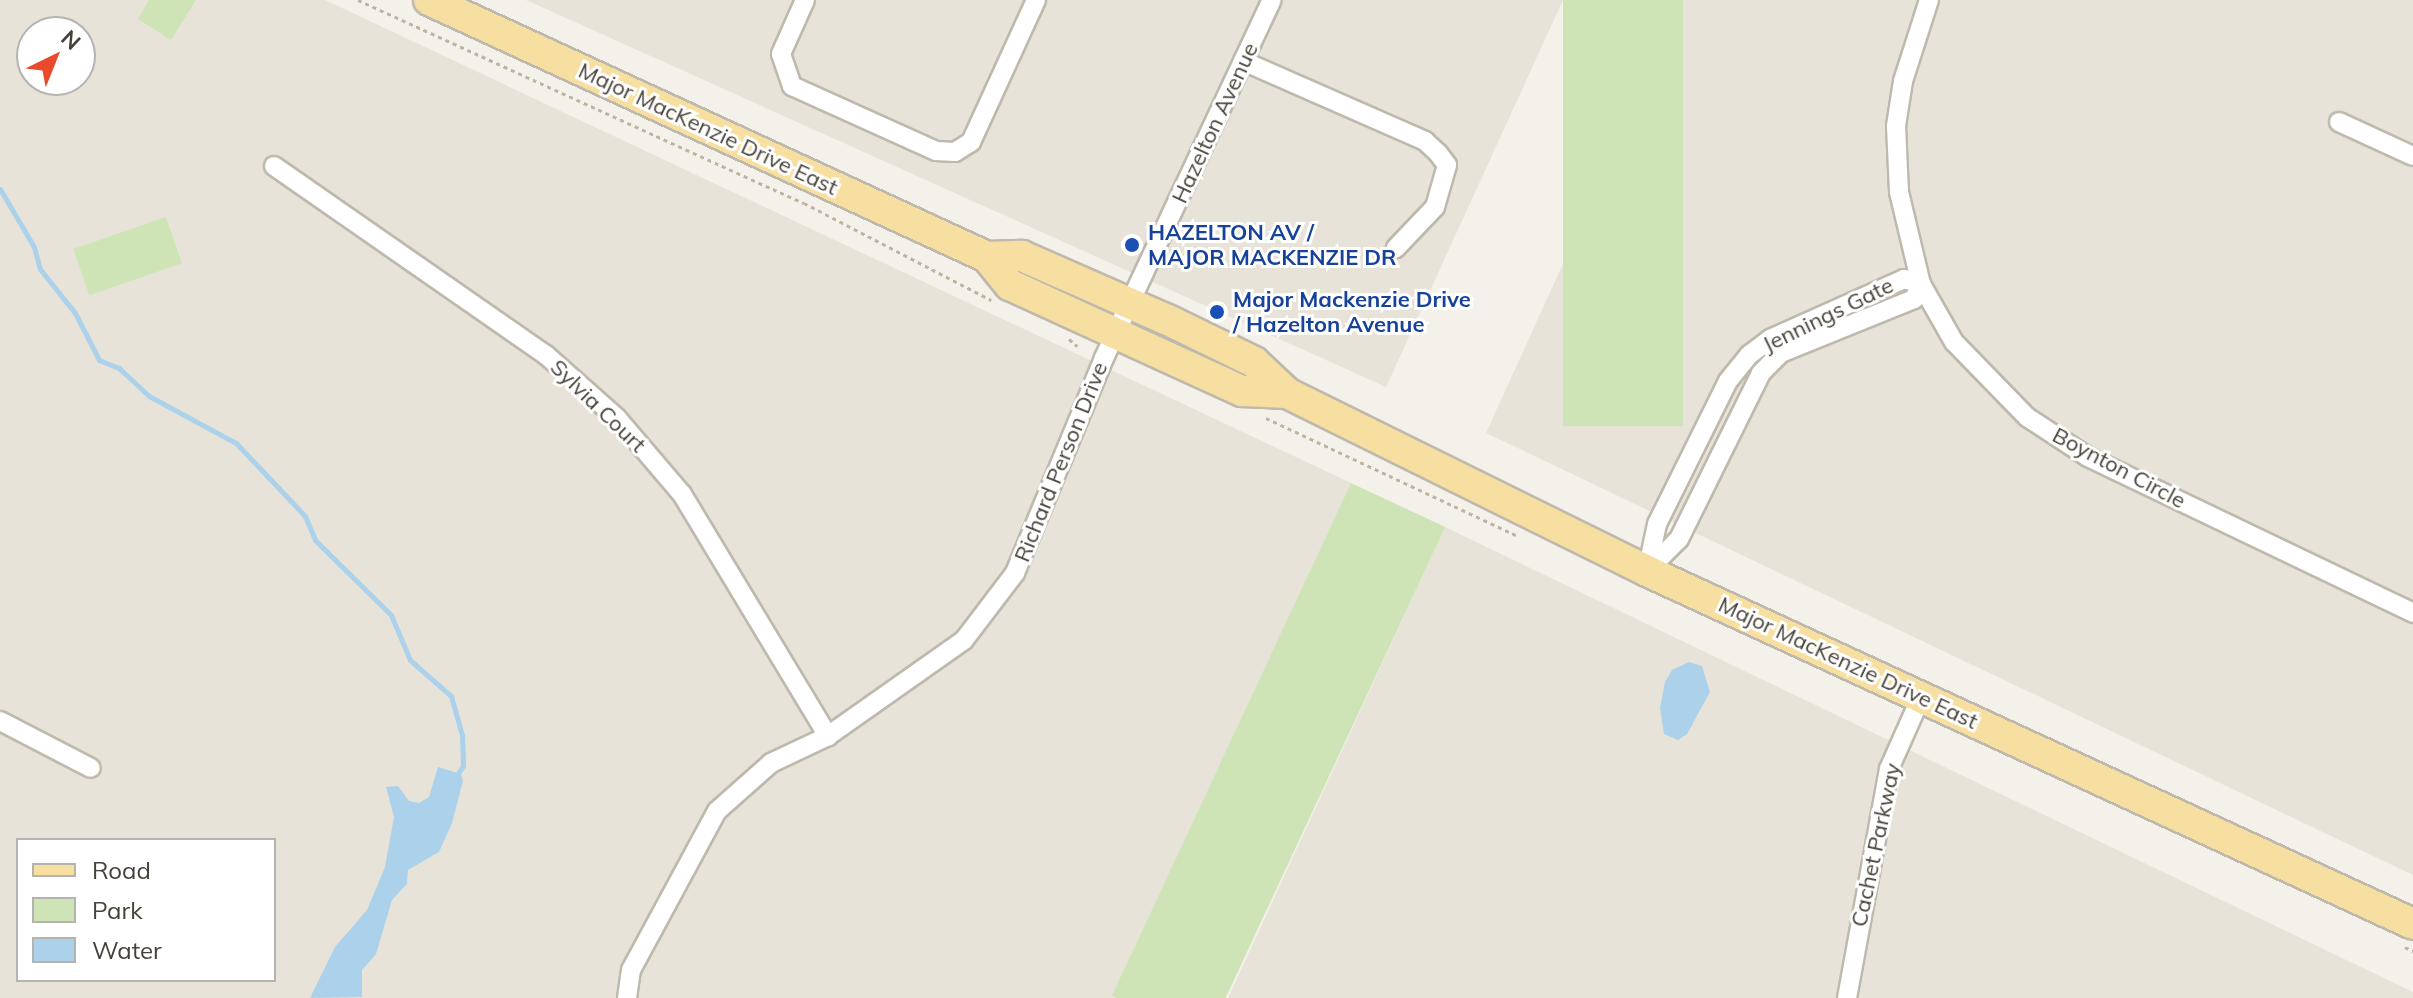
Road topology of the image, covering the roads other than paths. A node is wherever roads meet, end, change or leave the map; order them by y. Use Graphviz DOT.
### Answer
graph roads {
  1 [pos="429,0"];
  2 [pos="805,0"];
  3 [pos="1036,0"];
  4 [pos="1272,0"];
  5 [pos="1929,0"];
  6 [pos="1243,61"];
  7 [pos="2339,122"];
  8 [pos="2413,156"];
  9 [pos="274,166"];
  10 [pos="1396,248"];
  11 [pos="987,257"];
  12 [pos="1921,284"];
  13 [pos="1130,304"];
  14 [pos="1115,333"];
  15 [pos="1728,381"];
  16 [pos="1748,392"];
  17 [pos="1287,393"];
  18 [pos="1647,571"];
  19 [pos="2413,613"];
  20 [pos="1921,697"];
  21 [pos="0,721"];
  22 [pos="828,736"];
  23 [pos="91,768"];
  24 [pos="2413,924"];
  25 [pos="627,998"];
  26 [pos="1847,998"];
  1 -- 11 [label="main road, Major MacKenzie Drive East"];
  2 -- 3 [label="street"];
  4 -- 6 [label="street, Hazelton Avenue"];
  5 -- 12 [label="street, Boynton Circle"];
  6 -- 10 [label="street"];
  6 -- 13 [label="street, Hazelton Avenue"];
  7 -- 8 [label="street"];
  9 -- 22 [label="street, Sylvia Court"];
  11 -- 13 [label="main road, Major MacKenzie Drive East"];
  11 -- 14 [label="main road, Major MacKenzie Drive East"];
  12 -- 15 [label="street, Jennings Gate"];
  12 -- 16 [label="street, Jennings Gate"];
  12 -- 19 [label="street, Boynton Circle"];
  13 -- 14 [label="street, Hazelton Avenue"];
  13 -- 17 [label="main road, Major MacKenzie Drive East"];
  14 -- 17 [label="main road, Major MacKenzie Drive East"];
  14 -- 22 [label="street, Richard Person Drive"];
  15 -- 16 [label="street"];
  15 -- 18 [label="street, Jennings Gate"];
  16 -- 18 [label="street, Jennings Gate"];
  17 -- 18 [label="main road, Major MacKenzie Drive East"];
  18 -- 20 [label="main road, Major MacKenzie Drive East"];
  20 -- 24 [label="main road, Major MacKenzie Drive East"];
  20 -- 26 [label="street, Cachet Parkway"];
  21 -- 23 [label="street"];
  22 -- 25 [label="street, Richard Person Drive"];
}
